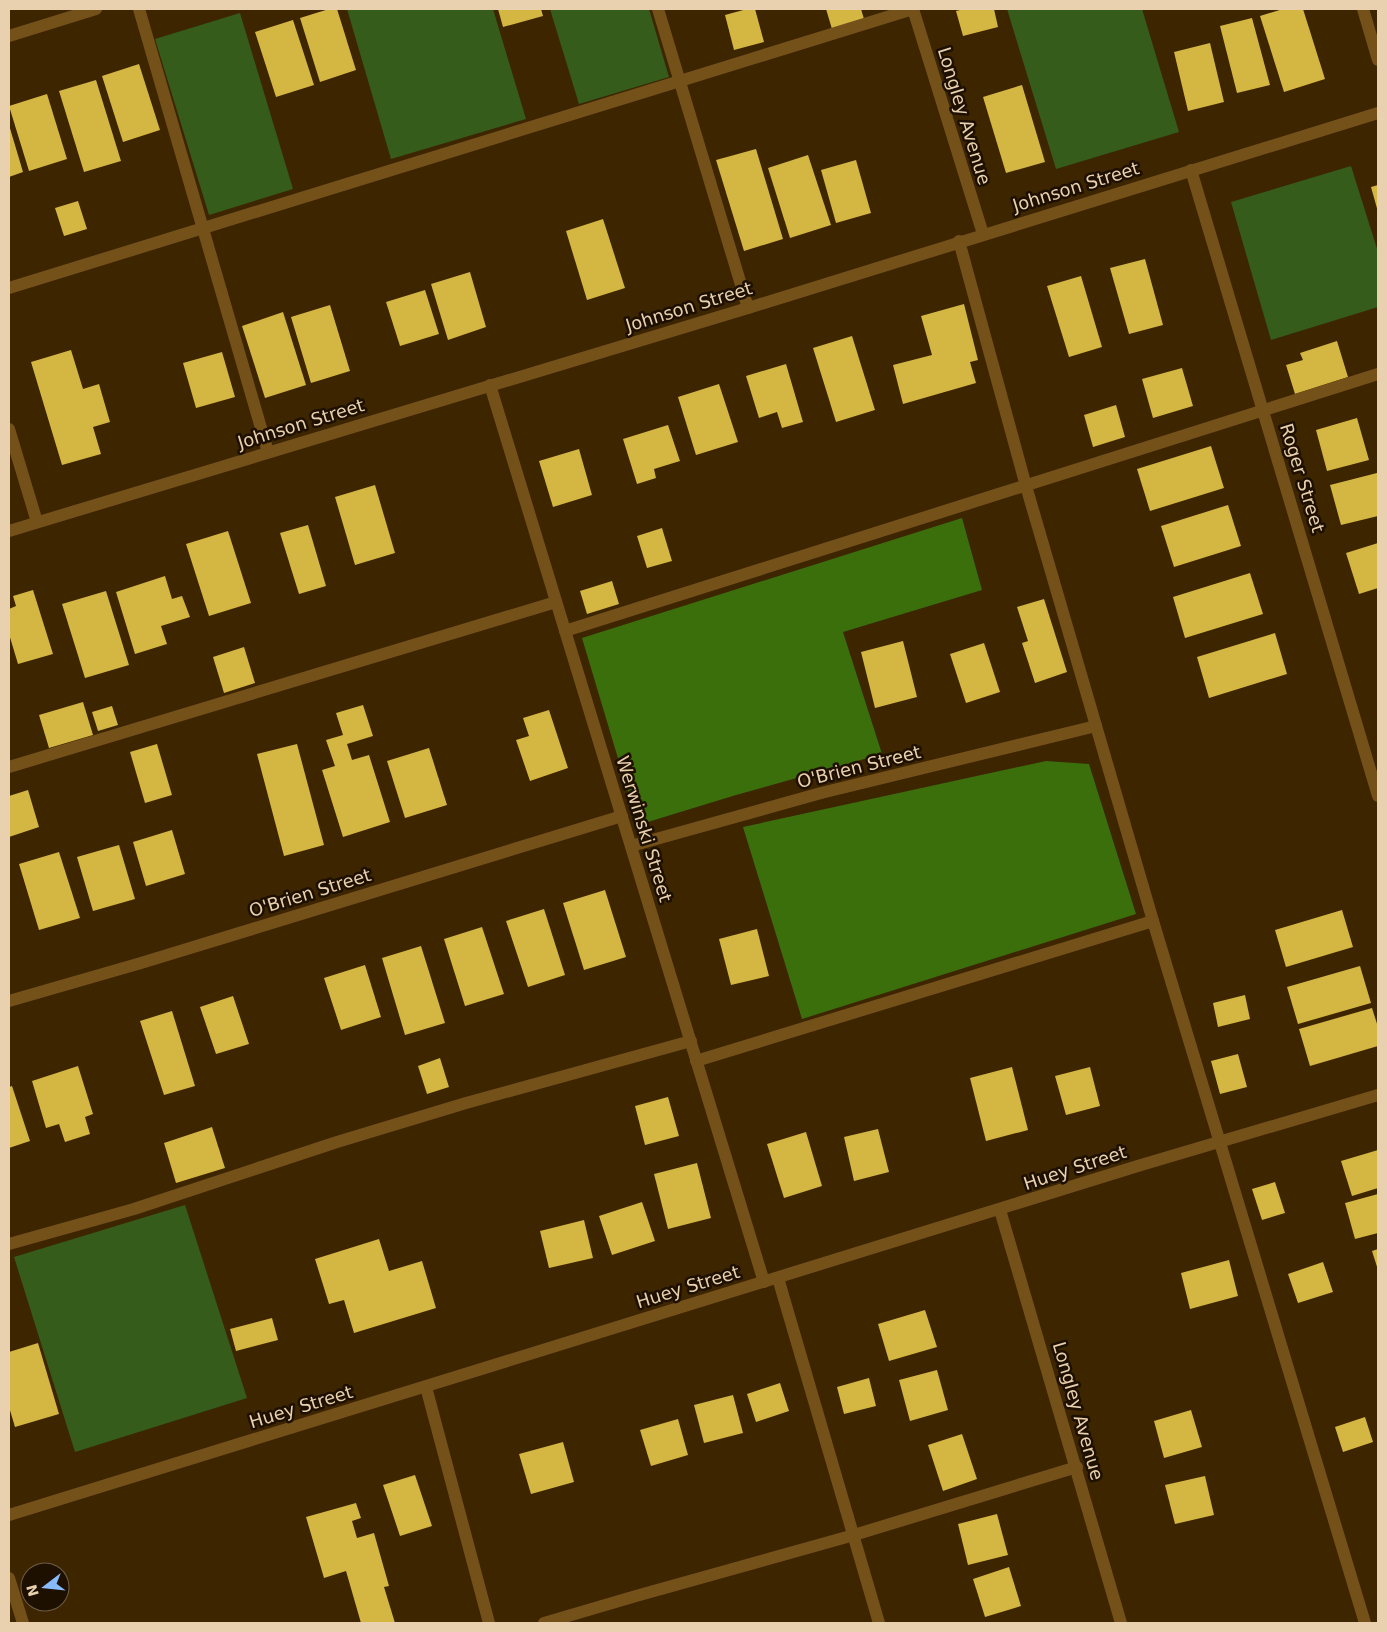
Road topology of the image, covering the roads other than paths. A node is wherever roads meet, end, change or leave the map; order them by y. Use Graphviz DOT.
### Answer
graph roads {
  1 [pos="96,9"];
  2 [pos="140,9"];
  3 [pos="658,9"];
  4 [pos="913,9"];
  5 [pos="1363,9"];
  6 [pos="9,36"];
  7 [pos="1378,60"];
  8 [pos="680,82"];
  9 [pos="1378,113"];
  10 [pos="1191,170"];
  11 [pos="202,227"];
  12 [pos="983,234"];
  13 [pos="959,242"];
  14 [pos="9,288"];
  15 [pos="748,308"];
  16 [pos="1378,374"];
  17 [pos="490,386"];
  18 [pos="1263,409"];
  19 [pos="9,429"];
  20 [pos="268,452"];
  21 [pos="1026,486"];
  22 [pos="37,522"];
  23 [pos="9,531"];
  24 [pos="556,602"];
  25 [pos="565,631"];
  26 [pos="1096,726"];
  27 [pos="9,767"];
  28 [pos="1378,796"];
  29 [pos="622,816"];
  30 [pos="631,846"];
  31 [pos="1153,921"];
  32 [pos="9,1001"];
  33 [pos="690,1041"];
  34 [pos="696,1061"];
  35 [pos="1378,1095"];
  36 [pos="1220,1142"];
  37 [pos="1000,1210"];
  38 [pos="9,1244"];
  39 [pos="778,1278"];
  40 [pos="764,1282"];
  41 [pos="426,1387"];
  42 [pos="1077,1467"];
  43 [pos="9,1514"];
  44 [pos="854,1535"];
  45 [pos="9,1578"];
  46 [pos="24,1623"];
  47 [pos="489,1623"];
  48 [pos="544,1623"];
  49 [pos="880,1623"];
  50 [pos="1122,1623"];
  51 [pos="1365,1623"];
  1 -- 6 [label="street"];
  2 -- 11 [label="street"];
  3 -- 8 [label="street"];
  4 -- 8 [label="street"];
  4 -- 12 [label="street, Longley Avenue"];
  5 -- 7 [label="street"];
  8 -- 11 [label="street"];
  8 -- 15 [label="street"];
  9 -- 10 [label="street, Johnson Street"];
  10 -- 12 [label="street, Johnson Street"];
  10 -- 18 [label="street, Roger Street"];
  11 -- 14 [label="street"];
  11 -- 20 [label="street"];
  12 -- 13 [label="street, Johnson Street"];
  13 -- 15 [label="street, Johnson Street"];
  13 -- 21 [label="street"];
  15 -- 17 [label="street, Johnson Street"];
  16 -- 18 [label="street"];
  17 -- 20 [label="street, Johnson Street"];
  17 -- 24 [label="street, Werwinski Street"];
  18 -- 21 [label="street"];
  18 -- 28 [label="street, Roger Street"];
  19 -- 22 [label="street"];
  20 -- 22 [label="street, Johnson Street"];
  21 -- 25 [label="street"];
  21 -- 26 [label="street"];
  22 -- 23 [label="street, Johnson Street"];
  24 -- 25 [label="street, Werwinski Street"];
  24 -- 27 [label="street"];
  25 -- 29 [label="street, Werwinski Street"];
  26 -- 30 [label="street, O'Brien Street"];
  26 -- 31 [label="street"];
  29 -- 30 [label="street, Werwinski Street"];
  29 -- 32 [label="street, O'Brien Street"];
  30 -- 33 [label="street, Werwinski Street"];
  31 -- 34 [label="street"];
  31 -- 36 [label="street"];
  33 -- 34 [label="street, Werwinski Street"];
  33 -- 38 [label="street"];
  34 -- 40 [label="street, Werwinski Street"];
  35 -- 36 [label="street, Huey Street"];
  36 -- 37 [label="street, Huey Street"];
  36 -- 51 [label="street"];
  37 -- 39 [label="street, Huey Street"];
  37 -- 42 [label="street, Longley Avenue"];
  39 -- 40 [label="street, Huey Street"];
  39 -- 44 [label="street"];
  40 -- 41 [label="street, Huey Street"];
  41 -- 43 [label="street, Huey Street"];
  41 -- 47 [label="street"];
  42 -- 44 [label="street"];
  42 -- 50 [label="street, Longley Avenue"];
  44 -- 48 [label="street"];
  44 -- 49 [label="street"];
  45 -- 46 [label="street"];
}
